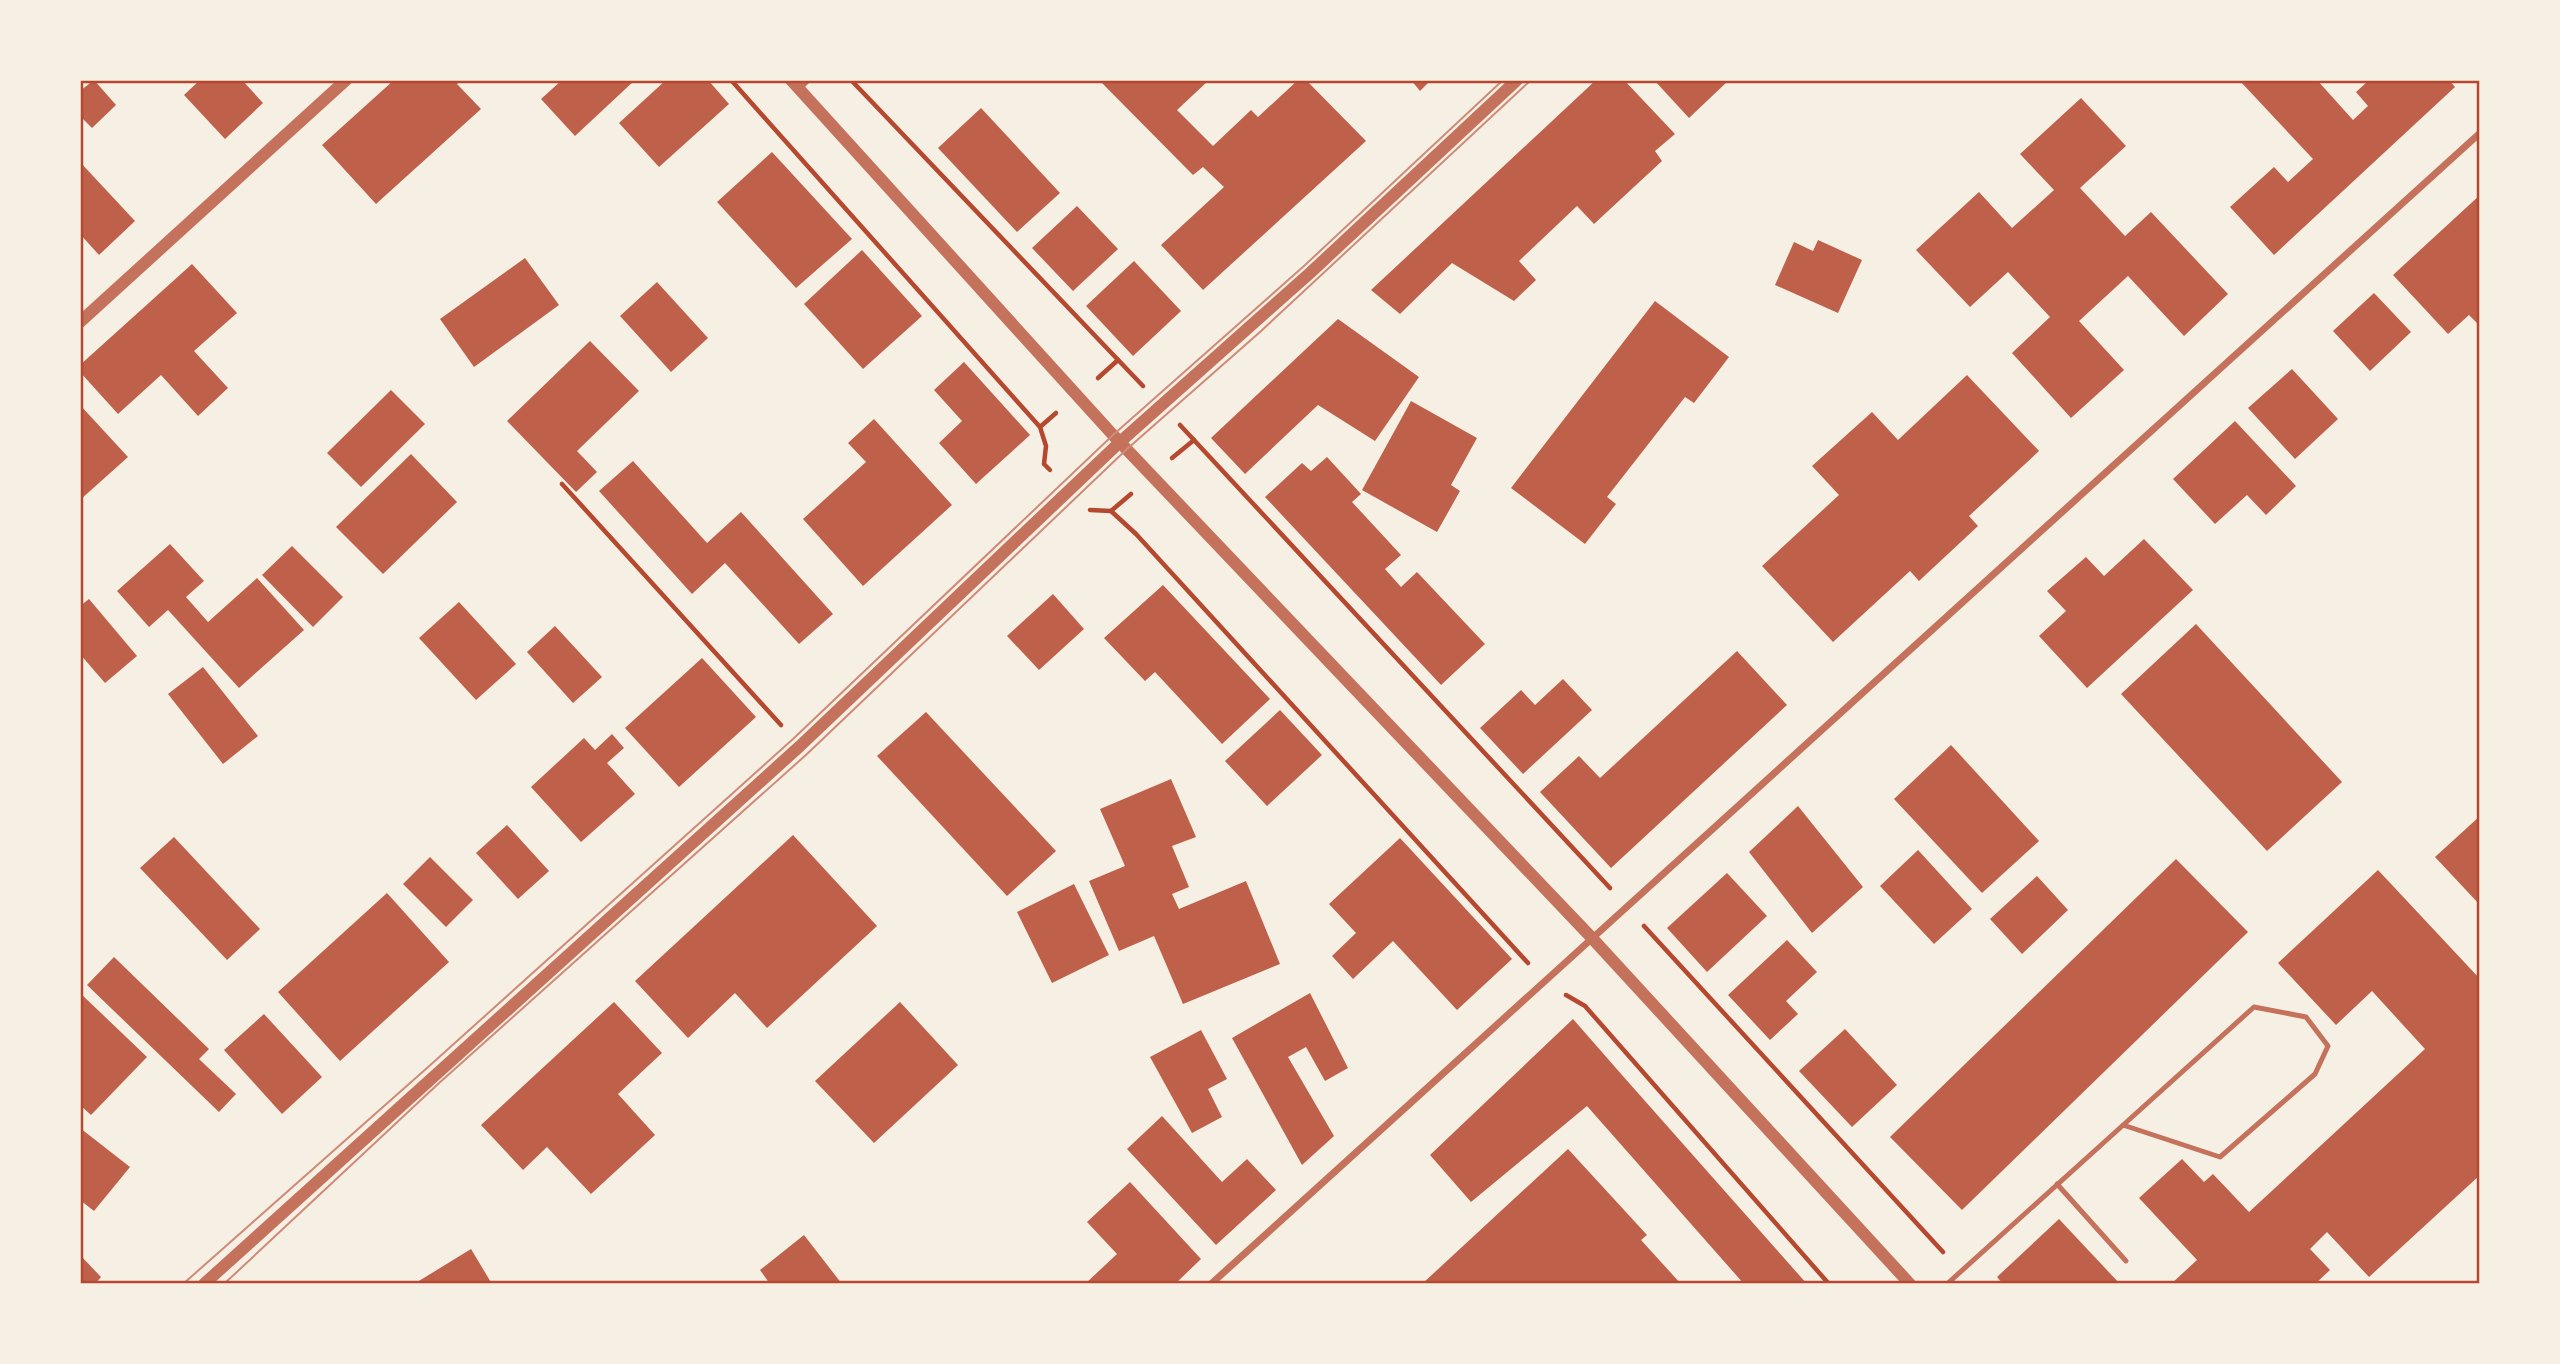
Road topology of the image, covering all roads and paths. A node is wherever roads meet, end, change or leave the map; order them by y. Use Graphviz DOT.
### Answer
graph roads {
  1 [pos="346,80"];
  2 [pos="732,80"];
  3 [pos="852,80"];
  4 [pos="1517,80"];
  5 [pos="799,83"];
  6 [pos="2480,134"];
  7 [pos="80,322"];
  8 [pos="1161,406"];
  9 [pos="1040,427"];
  10 [pos="1120,442"];
  11 [pos="562,484"];
  12 [pos="1111,511"];
  13 [pos="800,746"];
  14 [pos="1626,905"];
  15 [pos="1591,937"];
  16 [pos="1544,980"];
  17 [pos="2123,1125"];
  18 [pos="2057,1184"];
  19 [pos="2126,1261"];
  20 [pos="1961,1271"];
  21 [pos="204,1283"];
  22 [pos="1211,1283"];
  23 [pos="1829,1283"];
  24 [pos="1910,1283"];
  25 [pos="1947,1283"];
  1 -- 7 [label="street"];
  2 -- 9 [label="path"];
  3 -- 8 [label="path"];
  4 -- 8 [label="street"];
  5 -- 10 [label="street"];
  6 -- 14 [label="street"];
  8 -- 10 [label="street"];
  8 -- 14 [label="path"];
  10 -- 13 [label="street"];
  10 -- 15 [label="street"];
  11 -- 13 [label="path"];
  12 -- 16 [label="path"];
  13 -- 21 [label="street"];
  14 -- 15 [label="street"];
  14 -- 20 [label="path"];
  15 -- 16 [label="street"];
  15 -- 24 [label="street"];
  16 -- 22 [label="street"];
  16 -- 23 [label="path"];
  17 -- 17 [label="lane"];
  17 -- 18 [label="lane"];
  18 -- 19 [label="lane"];
  18 -- 20 [label="lane"];
  20 -- 25 [label="lane"];
}
